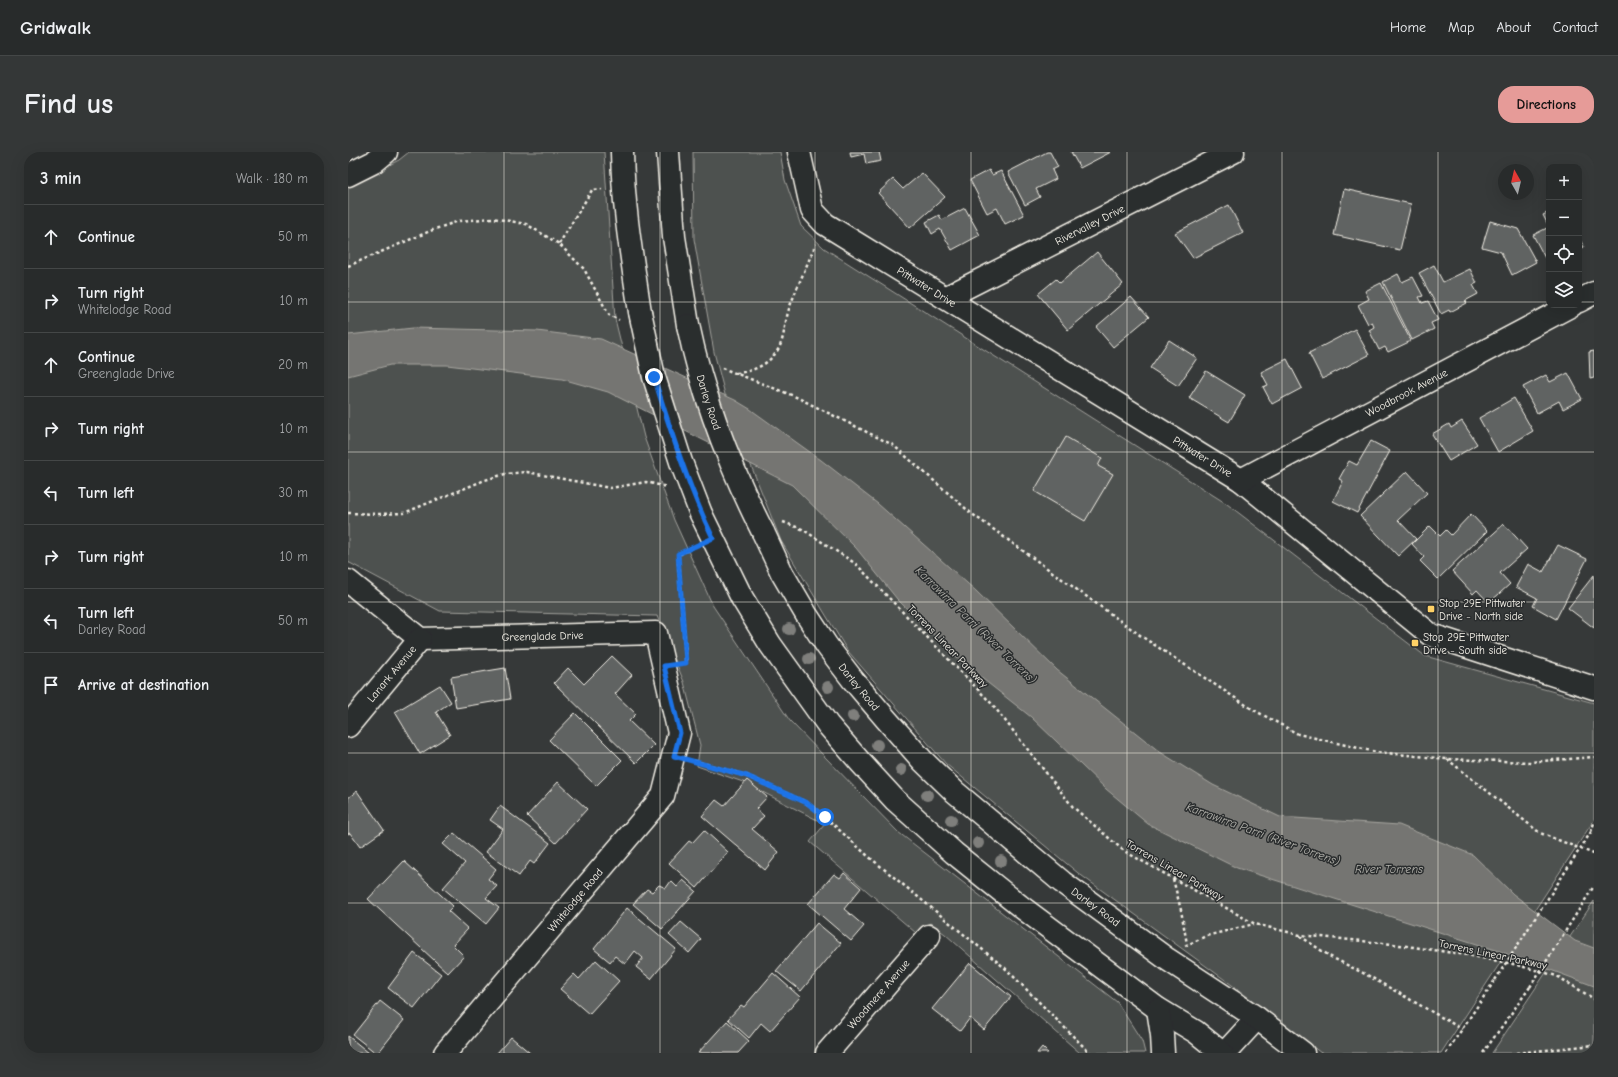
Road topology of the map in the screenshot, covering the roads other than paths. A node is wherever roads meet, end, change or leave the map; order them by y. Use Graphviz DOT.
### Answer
graph roads {
  1 [pos="386,152"];
  2 [pos="622,152"];
  3 [pos="668,152"];
  4 [pos="799,152"];
  5 [pos="1233,152"];
  6 [pos="348,175"];
  7 [pos="1594,293"];
  8 [pos="947,298"];
  9 [pos="1582,299"];
  10 [pos="1566,308"];
  11 [pos="1240,480"];
  12 [pos="348,581"];
  13 [pos="420,639"];
  14 [pos="1594,688"];
  15 [pos="348,726"];
  16 [pos="680,733"];
  17 [pos="928,936"];
  18 [pos="1158,1009"];
  19 [pos="1257,1018"];
  20 [pos="445,1053"];
  21 [pos="828,1053"];
  22 [pos="1163,1053"];
  23 [pos="1222,1053"];
  24 [pos="1225,1053"];
  25 [pos="1238,1053"];
  26 [pos="1303,1053"];
  1 -- 6 [label="street"];
  2 -- 18 [label="street, bridge"];
  3 -- 19 [label="street, Darley Road, bridge"];
  4 -- 8 [label="street, Pittwater Drive"];
  5 -- 8 [label="street, Rivervalley Drive"];
  7 -- 9 [label="street"];
  8 -- 11 [label="street, Pittwater Drive"];
  10 -- 11 [label="street, Woodbrook Avenue"];
  11 -- 14 [label="street, Pittwater Drive"];
  12 -- 13 [label="street"];
  13 -- 15 [label="street, Lanark Avenue"];
  13 -- 16 [label="street, Greenglade Drive"];
  16 -- 20 [label="street, Whitelodge Road"];
  17 -- 21 [label="street, Woodmere Avenue"];
  18 -- 22 [label="street"];
  18 -- 23 [label="street"];
  19 -- 24 [label="street"];
  19 -- 25 [label="street"];
  19 -- 26 [label="street, Darley Road"];
}
